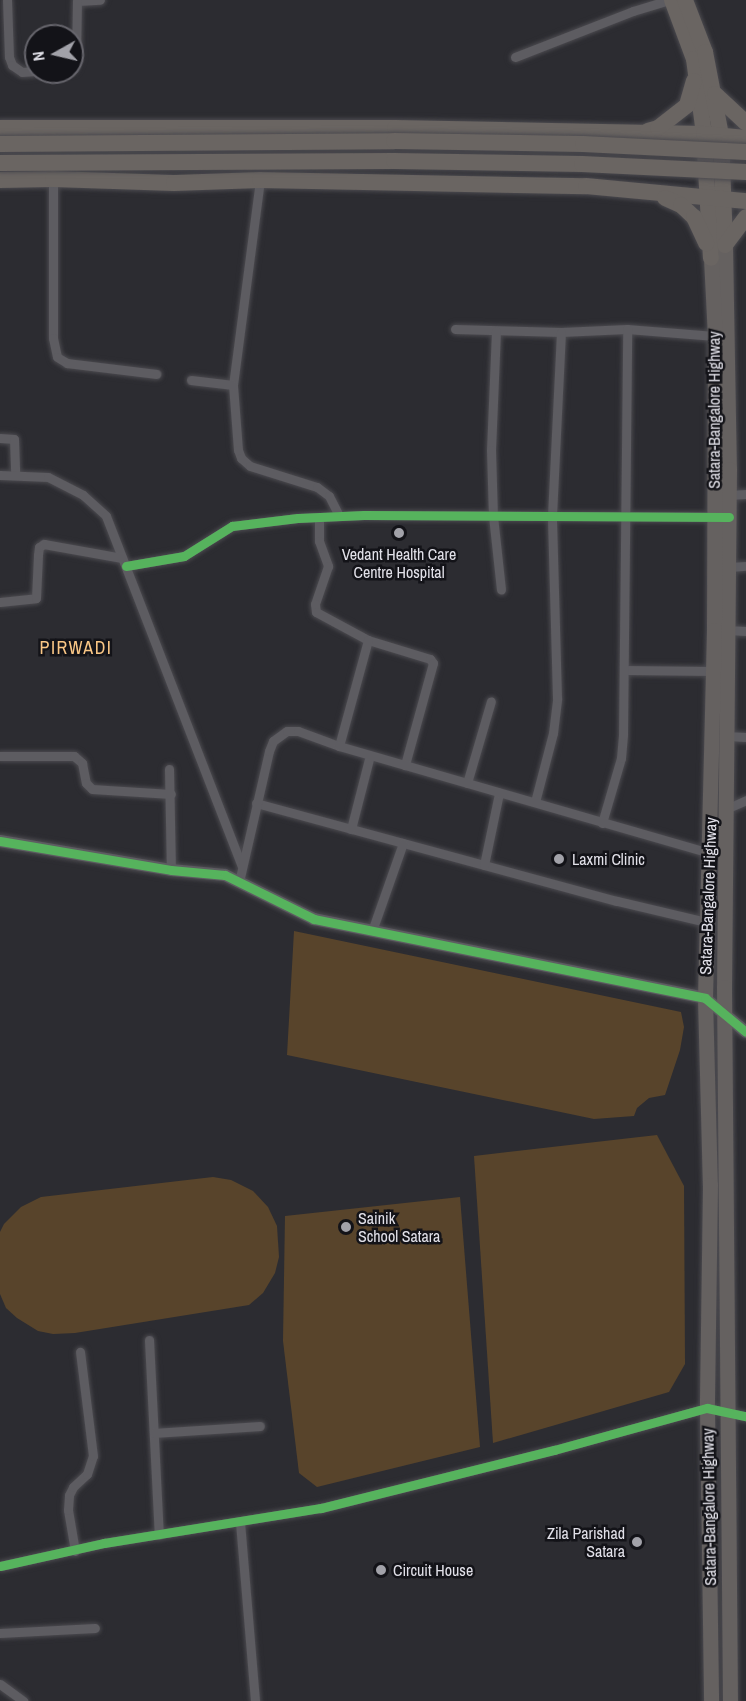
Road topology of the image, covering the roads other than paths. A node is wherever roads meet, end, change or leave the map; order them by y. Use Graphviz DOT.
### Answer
graph roads {
  1 [pos="7,0"];
  2 [pos="100,0"];
  3 [pos="628,0"];
  4 [pos="671,0"];
  5 [pos="685,0"];
  6 [pos="77,1"];
  7 [pos="633,11"];
  8 [pos="77,24"];
  9 [pos="515,57"];
  10 [pos="694,59"];
  11 [pos="24,72"];
  12 [pos="715,94"];
  13 [pos="746,123"];
  14 [pos="0,128"];
  15 [pos="641,133"];
  16 [pos="704,134"];
  17 [pos="721,135"];
  18 [pos="746,138"];
  19 [pos="0,144"];
  20 [pos="746,152"];
  21 [pos="0,163"];
  22 [pos="746,172"];
  23 [pos="52,179"];
  24 [pos="0,180"];
  25 [pos="260,180"];
  26 [pos="658,195"];
  27 [pos="716,199"];
  28 [pos="746,201"];
  29 [pos="746,217"];
  30 [pos="725,245"];
  31 [pos="711,258"];
  32 [pos="455,329"];
  33 [pos="627,329"];
  34 [pos="496,331"];
  35 [pos="561,332"];
  36 [pos="715,336"];
  37 [pos="156,374"];
  38 [pos="191,380"];
  39 [pos="232,385"];
  40 [pos="0,438"];
  41 [pos="15,474"];
  42 [pos="0,475"];
  43 [pos="746,494"];
  44 [pos="729,495"];
  45 [pos="339,516"];
  46 [pos="493,516"];
  47 [pos="552,516"];
  48 [pos="625,516"];
  49 [pos="319,517"];
  50 [pos="722,517"];
  51 [pos="124,562"];
  52 [pos="746,566"];
  53 [pos="730,567"];
  54 [pos="501,590"];
  55 [pos="0,602"];
  56 [pos="727,630"];
  57 [pos="746,631"];
  58 [pos="368,639"];
  59 [pos="624,670"];
  60 [pos="714,671"];
  61 [pos="491,701"];
  62 [pos="726,736"];
  63 [pos="746,736"];
  64 [pos="339,746"];
  65 [pos="370,755"];
  66 [pos="0,756"];
  67 [pos="405,765"];
  68 [pos="169,769"];
  69 [pos="467,783"];
  70 [pos="499,793"];
  71 [pos="171,794"];
  72 [pos="746,800"];
  73 [pos="535,802"];
  74 [pos="256,803"];
  75 [pos="726,809"];
  76 [pos="602,823"];
  77 [pos="351,829"];
  78 [pos="0,841"];
  79 [pos="403,843"];
  80 [pos="709,853"];
  81 [pos="484,865"];
  82 [pos="242,867"];
  83 [pos="171,870"];
  84 [pos="238,882"];
  85 [pos="706,922"];
  86 [pos="372,931"];
  87 [pos="705,998"];
  88 [pos="725,1015"];
  89 [pos="746,1032"];
  90 [pos="149,1340"];
  91 [pos="80,1352"];
  92 [pos="707,1408"];
  93 [pos="729,1411"];
  94 [pos="746,1416"];
  95 [pos="260,1426"];
  96 [pos="154,1433"];
  97 [pos="240,1522"];
  98 [pos="159,1535"];
  99 [pos="75,1551"];
  100 [pos="0,1566"];
  101 [pos="95,1628"];
  102 [pos="0,1633"];
  103 [pos="0,1684"];
  104 [pos="23,1701"];
  105 [pos="255,1701"];
  106 [pos="711,1701"];
  107 [pos="730,1701"];
  1 -- 11 [label="street"];
  2 -- 6 [label="street"];
  3 -- 7 [label="street"];
  4 -- 7 [label="street"];
  4 -- 10 [label="highway"];
  5 -- 12 [label="highway"];
  6 -- 8 [label="street"];
  7 -- 9 [label="street"];
  10 -- 15 [label="highway"];
  10 -- 16 [label="highway"];
  12 -- 13 [label="highway"];
  12 -- 17 [label="highway"];
  14 -- 15 [label="highway"];
  15 -- 16 [label="highway"];
  16 -- 17 [label="highway"];
  16 -- 27 [label="highway"];
  17 -- 18 [label="highway"];
  17 -- 27 [label="highway"];
  19 -- 20 [label="highway, bridge"];
  21 -- 22 [label="highway, bridge"];
  23 -- 24 [label="highway"];
  23 -- 25 [label="highway"];
  23 -- 37 [label="street"];
  25 -- 26 [label="highway"];
  25 -- 39 [label="street"];
  26 -- 27 [label="highway"];
  26 -- 31 [label="highway"];
  27 -- 28 [label="highway"];
  27 -- 30 [label="highway, Satara-Bangalore Highway"];
  27 -- 31 [label="highway, Satara-Bangalore Highway"];
  29 -- 30 [label="highway"];
  30 -- 44 [label="main road, Satara-Bangalore Highway"];
  31 -- 36 [label="main road, Satara-Bangalore Highway"];
  32 -- 34 [label="street"];
  33 -- 35 [label="street"];
  33 -- 36 [label="street"];
  33 -- 48 [label="street"];
  34 -- 35 [label="street"];
  34 -- 46 [label="street"];
  35 -- 47 [label="street"];
  36 -- 50 [label="main road, Satara-Bangalore Highway"];
  38 -- 39 [label="street"];
  39 -- 45 [label="street"];
  40 -- 41 [label="street"];
  41 -- 42 [label="street"];
  41 -- 51 [label="street"];
  43 -- 44 [label="street"];
  44 -- 50 [label="main road, Satara-Bangalore Highway"];
  45 -- 46 [label="street"];
  45 -- 49 [label="street"];
  46 -- 47 [label="street"];
  46 -- 54 [label="street"];
  47 -- 48 [label="street"];
  47 -- 73 [label="street"];
  48 -- 50 [label="street"];
  48 -- 59 [label="street"];
  49 -- 51 [label="street"];
  49 -- 58 [label="street"];
  50 -- 53 [label="main road, Satara-Bangalore Highway"];
  50 -- 60 [label="main road, Satara-Bangalore Highway"];
  51 -- 55 [label="street"];
  51 -- 82 [label="street"];
  52 -- 53 [label="street"];
  53 -- 56 [label="main road, Satara-Bangalore Highway"];
  56 -- 57 [label="street"];
  56 -- 62 [label="main road, Satara-Bangalore Highway"];
  58 -- 64 [label="street"];
  58 -- 67 [label="street"];
  59 -- 60 [label="street"];
  59 -- 76 [label="street"];
  60 -- 80 [label="main road, Satara-Bangalore Highway"];
  61 -- 69 [label="street"];
  62 -- 63 [label="street"];
  62 -- 75 [label="main road, Satara-Bangalore Highway"];
  64 -- 65 [label="street"];
  64 -- 74 [label="street"];
  65 -- 67 [label="street"];
  65 -- 77 [label="street"];
  66 -- 71 [label="street"];
  67 -- 69 [label="street"];
  68 -- 71 [label="street"];
  69 -- 70 [label="street"];
  70 -- 73 [label="street"];
  70 -- 81 [label="street"];
  71 -- 83 [label="street"];
  72 -- 75 [label="street"];
  73 -- 76 [label="street"];
  74 -- 77 [label="street"];
  74 -- 82 [label="street"];
  75 -- 88 [label="main road, Satara-Bangalore Highway"];
  76 -- 80 [label="street"];
  77 -- 79 [label="street"];
  78 -- 83 [label="street"];
  79 -- 81 [label="street"];
  79 -- 86 [label="street"];
  80 -- 85 [label="main road, Satara-Bangalore Highway"];
  81 -- 85 [label="street"];
  82 -- 84 [label="street"];
  83 -- 84 [label="street"];
  84 -- 86 [label="street"];
  85 -- 87 [label="main road, Satara-Bangalore Highway"];
  86 -- 87 [label="street"];
  87 -- 88 [label="street"];
  87 -- 92 [label="main road, Satara-Bangalore Highway"];
  88 -- 89 [label="street"];
  88 -- 93 [label="main road, Satara-Bangalore Highway"];
  90 -- 96 [label="street"];
  91 -- 99 [label="street"];
  92 -- 93 [label="street"];
  92 -- 97 [label="street"];
  92 -- 106 [label="main road, Satara-Bangalore Highway"];
  93 -- 94 [label="street"];
  93 -- 107 [label="main road, Satara-Bangalore Highway"];
  95 -- 96 [label="street"];
  96 -- 98 [label="street"];
  97 -- 98 [label="street"];
  97 -- 105 [label="street"];
  98 -- 99 [label="street"];
  99 -- 100 [label="street"];
  101 -- 102 [label="street"];
  103 -- 104 [label="street"];
}
